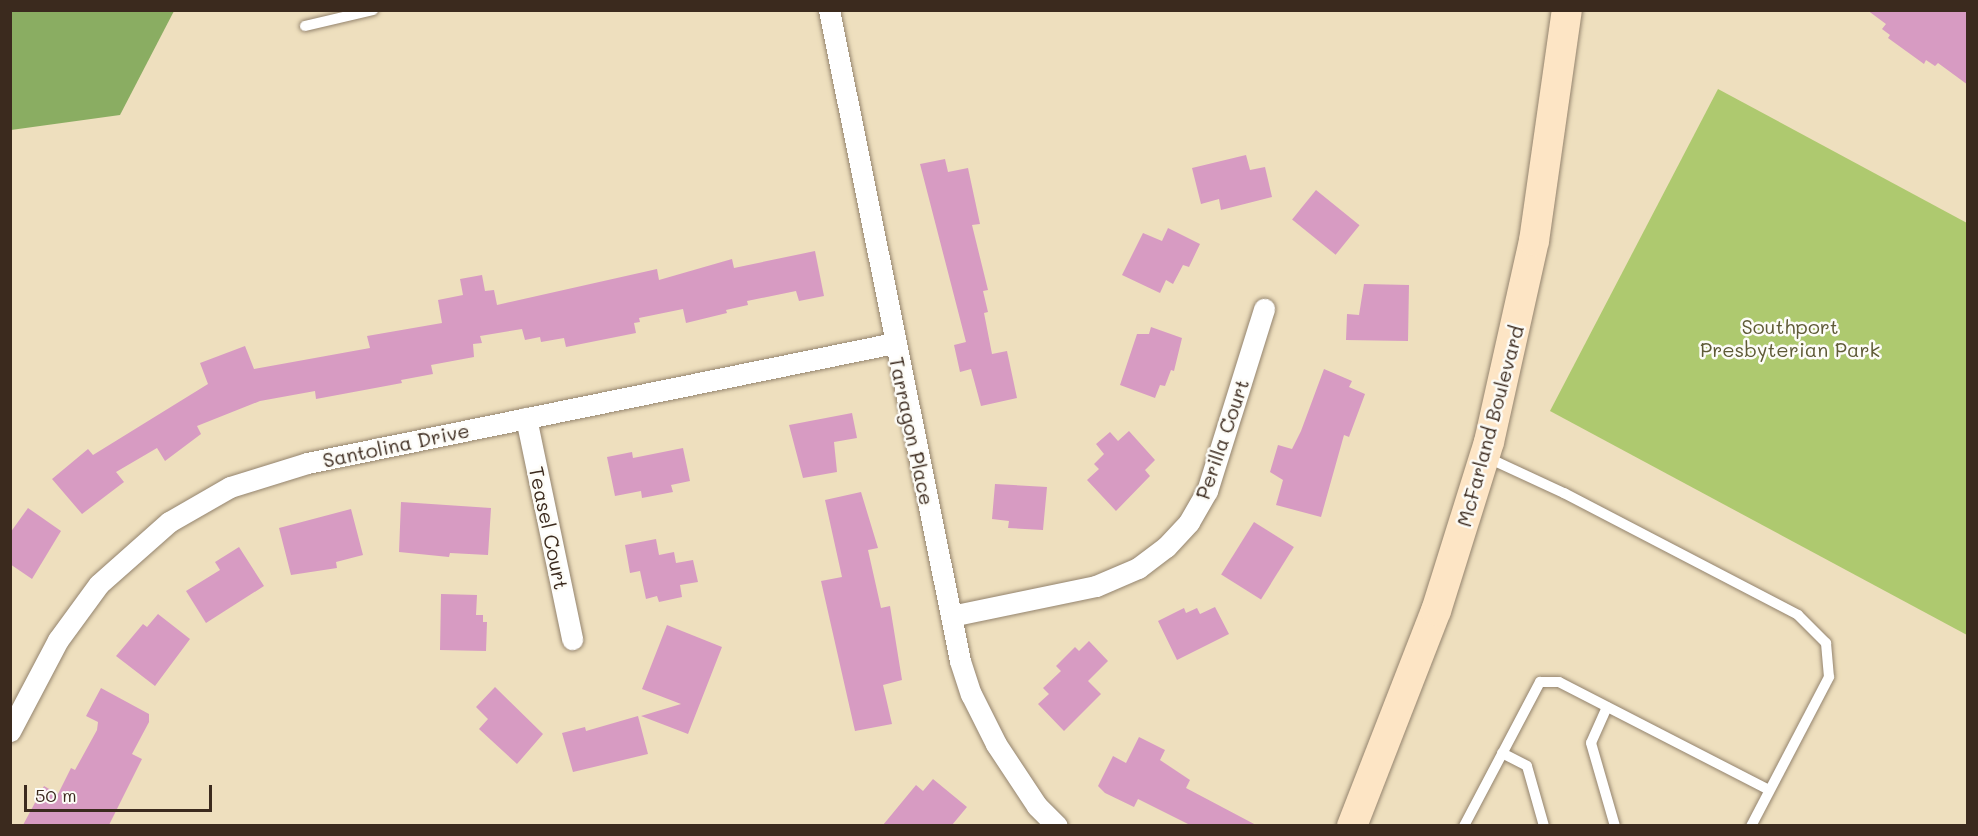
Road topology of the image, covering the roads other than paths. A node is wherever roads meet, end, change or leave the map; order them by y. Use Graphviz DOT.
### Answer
graph roads {
  1 [pos="373,10"];
  2 [pos="829,10"];
  3 [pos="1568,10"];
  4 [pos="305,26"];
  5 [pos="1264,309"];
  6 [pos="894,344"];
  7 [pos="526,418"];
  8 [pos="1484,457"];
  9 [pos="951,616"];
  10 [pos="572,639"];
  11 [pos="1607,707"];
  12 [pos="10,731"];
  13 [pos="1503,753"];
  14 [pos="1769,790"];
  15 [pos="1057,825"];
  16 [pos="1352,825"];
  17 [pos="1464,825"];
  18 [pos="1544,825"];
  19 [pos="1615,825"];
  20 [pos="1751,825"];
  1 -- 4 [label="lane"];
  2 -- 6 [label="street, Tarragon Place"];
  3 -- 8 [label="street, McFarland Boulevard"];
  5 -- 9 [label="street, Perilla Court"];
  6 -- 7 [label="street, Santolina Drive"];
  6 -- 9 [label="street, Tarragon Place"];
  7 -- 10 [label="street, Teasel Court"];
  7 -- 12 [label="street, Santolina Drive"];
  8 -- 14 [label="lane"];
  8 -- 16 [label="street, McFarland Boulevard"];
  9 -- 15 [label="street, Tarragon Place"];
  11 -- 13 [label="lane"];
  11 -- 14 [label="lane"];
  11 -- 19 [label="lane"];
  13 -- 17 [label="lane"];
  13 -- 18 [label="lane"];
  14 -- 20 [label="lane"];
}
